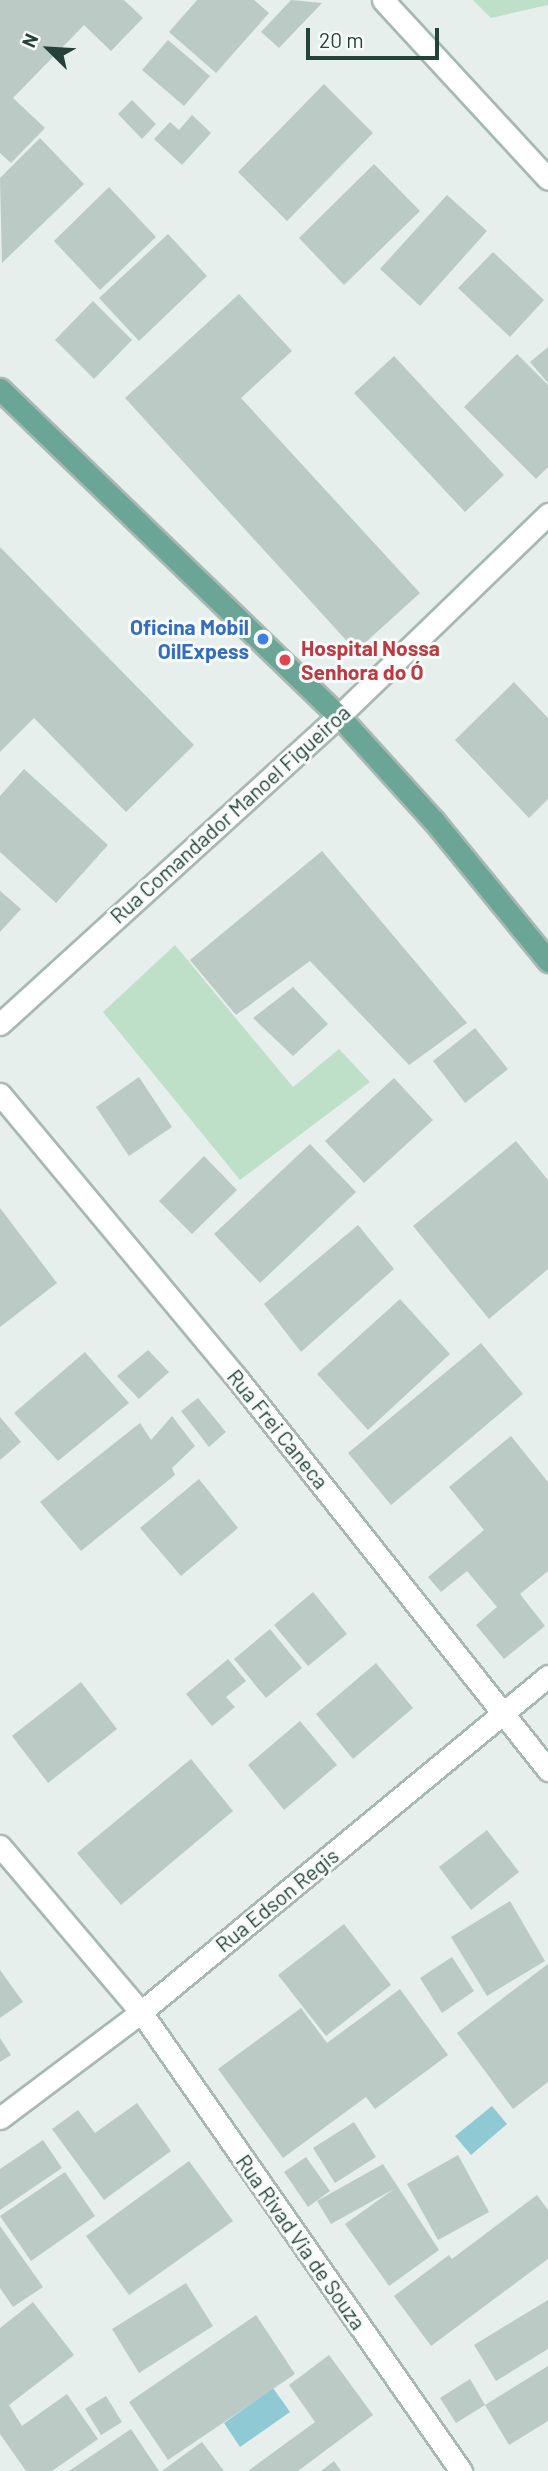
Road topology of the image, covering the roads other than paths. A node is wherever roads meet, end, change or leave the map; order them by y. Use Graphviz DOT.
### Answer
graph roads {
  1 [pos="383,0"];
  2 [pos="548,179"];
  3 [pos="0,389"];
  4 [pos="548,514"];
  5 [pos="339,716"];
  6 [pos="548,961"];
  7 [pos="0,1024"];
  8 [pos="0,1094"];
  9 [pos="548,1676"];
  10 [pos="506,1712"];
  11 [pos="548,1770"];
  12 [pos="0,1846"];
  13 [pos="141,2012"];
  14 [pos="0,2118"];
  15 [pos="461,2471"];
  1 -- 2 [label="street"];
  3 -- 5 [label="main road"];
  4 -- 5 [label="street, Rua Comandador Manoel Figueiroa"];
  5 -- 6 [label="main road"];
  5 -- 7 [label="street, Rua Comandador Manoel Figueiroa"];
  8 -- 10 [label="street, Rua Frei Caneca"];
  9 -- 10 [label="street, Rua Edson Regis"];
  10 -- 11 [label="street, Rua Frei Caneca"];
  10 -- 13 [label="street, Rua Edson Regis"];
  12 -- 13 [label="street, Rua Rivad Via de Souza"];
  13 -- 14 [label="street, Rua Edson Regis"];
  13 -- 15 [label="street, Rua Rivad Via de Souza"];
}
